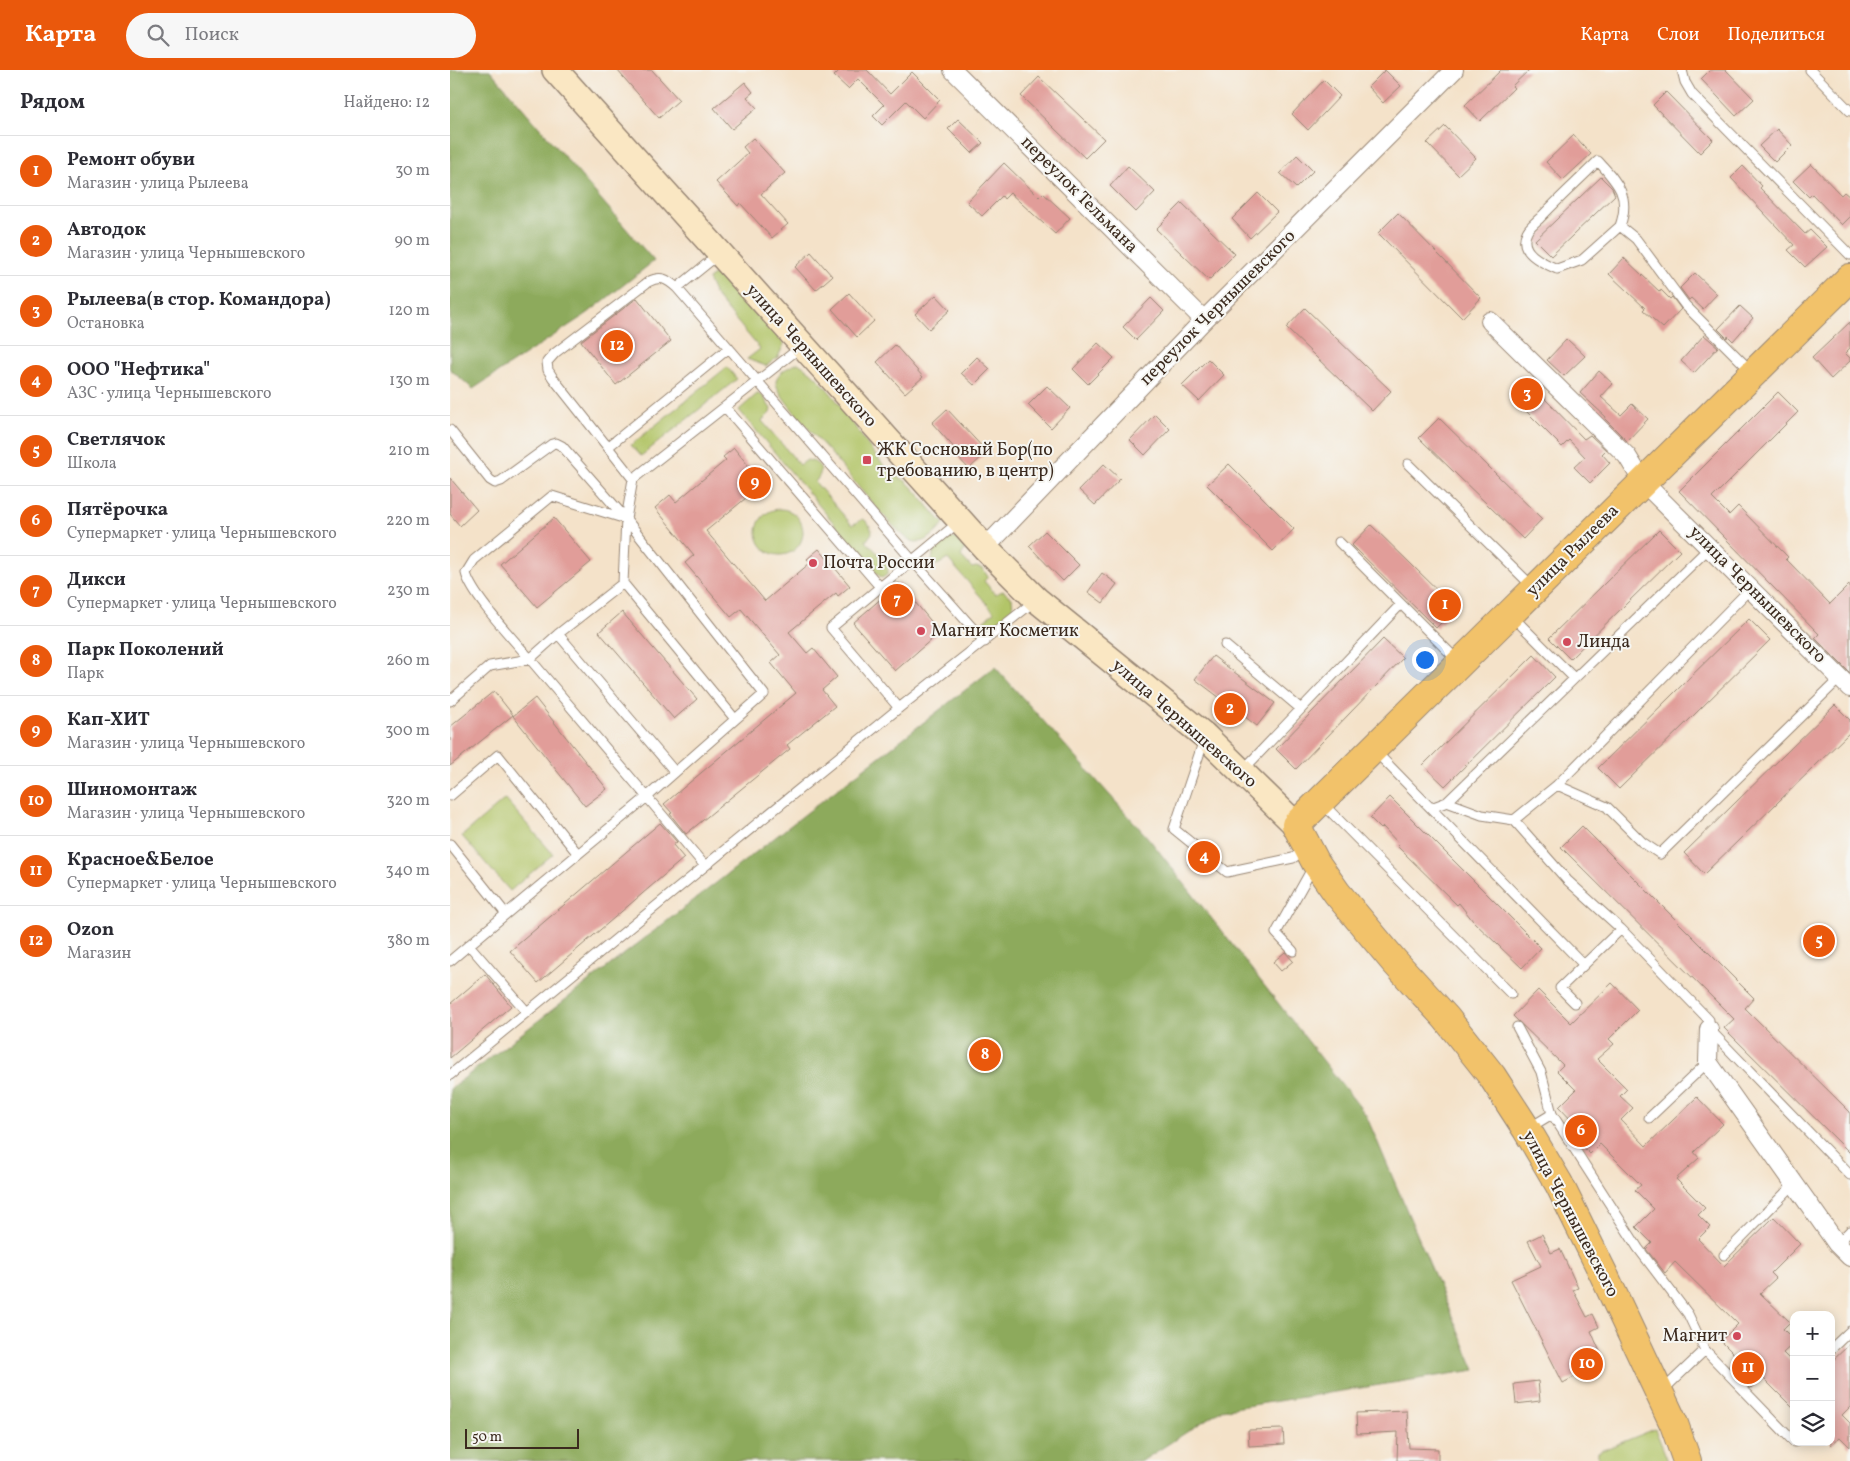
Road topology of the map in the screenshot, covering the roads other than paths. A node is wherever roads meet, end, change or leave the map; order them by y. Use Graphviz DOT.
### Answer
graph roads {
  1 [pos="555,70"];
  2 [pos="953,70"];
  3 [pos="1454,70"];
  4 [pos="1682,70"];
  5 [pos="1810,70"];
  6 [pos="1850,111"];
  7 [pos="1620,226"];
  8 [pos="719,254"];
  9 [pos="1850,255"];
  10 [pos="1850,278"];
  11 [pos="677,288"];
  12 [pos="1204,320"];
  13 [pos="1490,321"];
  14 [pos="802,345"];
  15 [pos="729,348"];
  16 [pos="1753,373"];
  17 [pos="758,381"];
  18 [pos="726,407"];
  19 [pos="450,430"];
  20 [pos="608,447"];
  21 [pos="1408,464"];
  22 [pos="633,479"];
  23 [pos="1643,482"];
  24 [pos="626,519"];
  25 [pos="960,521"];
  26 [pos="1340,542"];
  27 [pos="985,548"];
  28 [pos="1708,548"];
  29 [pos="913,561"];
  30 [pos="623,583"];
  31 [pos="881,588"];
  32 [pos="1536,589"];
  33 [pos="1750,589"];
  34 [pos="1037,600"];
  35 [pos="1400,604"];
  36 [pos="1510,614"];
  37 [pos="558,634"];
  38 [pos="985,642"];
  39 [pos="1225,645"];
  40 [pos="530,659"];
  41 [pos="1460,664"];
  42 [pos="1574,678"];
  43 [pos="1845,683"];
  44 [pos="450,701"];
  45 [pos="899,708"];
  46 [pos="1301,709"];
  47 [pos="735,719"];
  48 [pos="1205,736"];
  49 [pos="1373,749"];
  50 [pos="1242,771"];
  51 [pos="675,772"];
  52 [pos="1557,785"];
  53 [pos="450,796"];
  54 [pos="647,797"];
  55 [pos="1320,801"];
  56 [pos="1447,802"];
  57 [pos="1431,808"];
  58 [pos="1514,820"];
  59 [pos="1296,825"];
  60 [pos="450,844"];
  61 [pos="578,854"];
  62 [pos="1312,856"];
  63 [pos="705,866"];
  64 [pos="506,914"];
  65 [pos="1621,929"];
  66 [pos="469,945"];
  67 [pos="1293,952"];
  68 [pos="450,961"];
  69 [pos="1584,965"];
  70 [pos="1511,994"];
  71 [pos="1576,1003"];
  72 [pos="527,1012"];
  73 [pos="1517,1027"];
  74 [pos="1709,1029"];
  75 [pos="1708,1062"];
  76 [pos="450,1075"];
  77 [pos="1552,1114"];
  78 [pos="1649,1118"];
  79 [pos="1527,1130"];
  80 [pos="1850,1175"];
  81 [pos="1795,1183"];
  82 [pos="1850,1232"];
  83 [pos="1836,1244"];
  84 [pos="1724,1255"];
  85 [pos="1850,1257"];
  86 [pos="1850,1331"];
  87 [pos="1835,1345"];
  88 [pos="1705,1350"];
  89 [pos="1659,1394"];
  90 [pos="1674,1424"];
  91 [pos="1790,1438"];
  92 [pos="1687,1461"];
  93 [pos="1700,1461"];
  1 -- 8 [label="street, улица Чернышевского"];
  2 -- 12 [label="street, переулок Тельмана"];
  3 -- 12 [label="street, переулок Чернышевского"];
  4 -- 9 [label="lane"];
  5 -- 6 [label="lane"];
  7 -- 7 [label="lane"];
  7 -- 16 [label="lane"];
  8 -- 11 [label="lane"];
  8 -- 14 [label="street, улица Чернышевского"];
  10 -- 16 [label="main road, улица Рылеева"];
  11 -- 15 [label="lane"];
  11 -- 20 [label="lane"];
  12 -- 27 [label="street, переулок Чернышевского"];
  13 -- 23 [label="street, улица Чернышевского"];
  14 -- 17 [label="lane"];
  14 -- 25 [label="street, улица Чернышевского"];
  15 -- 17 [label="lane"];
  15 -- 20 [label="lane"];
  16 -- 23 [label="main road, улица Рылеева"];
  17 -- 18 [label="lane"];
  17 -- 29 [label="lane"];
  18 -- 22 [label="lane"];
  18 -- 31 [label="lane"];
  19 -- 24 [label="lane"];
  20 -- 22 [label="lane"];
  21 -- 32 [label="lane"];
  22 -- 24 [label="lane"];
  23 -- 28 [label="street, улица Чернышевского"];
  23 -- 32 [label="main road, улица Рылеева"];
  24 -- 30 [label="lane"];
  24 -- 40 [label="lane"];
  24 -- 47 [label="lane"];
  25 -- 27 [label="street, улица Чернышевского"];
  25 -- 29 [label="lane"];
  26 -- 35 [label="lane"];
  27 -- 34 [label="street, улица Чернышевского"];
  28 -- 33 [label="street, улица Чернышевского"];
  28 -- 42 [label="lane"];
  29 -- 31 [label="lane"];
  29 -- 38 [label="lane"];
  30 -- 37 [label="lane"];
  30 -- 47 [label="lane"];
  31 -- 45 [label="lane"];
  32 -- 36 [label="main road, улица Рылеева"];
  33 -- 43 [label="street, улица Чернышевского"];
  33 -- 52 [label="lane"];
  34 -- 38 [label="lane"];
  34 -- 48 [label="street, улица Чернышевского"];
  35 -- 41 [label="lane"];
  35 -- 46 [label="lane"];
  36 -- 41 [label="main road, улица Рылеева"];
  36 -- 42 [label="lane"];
  37 -- 40 [label="lane"];
  37 -- 51 [label="lane"];
  38 -- 45 [label="lane"];
  39 -- 46 [label="lane"];
  40 -- 44 [label="lane"];
  40 -- 54 [label="lane"];
  41 -- 49 [label="main road, улица Рылеева"];
  42 -- 56 [label="lane"];
  43 -- 52 [label="lane"];
  45 -- 63 [label="lane"];
  46 -- 50 [label="lane"];
  47 -- 51 [label="lane"];
  48 -- 50 [label="street, улица Чернышевского"];
  48 -- 62 [label="lane"];
  49 -- 55 [label="main road, улица Рылеева"];
  49 -- 57 [label="lane"];
  50 -- 59 [label="street, улица Чернышевского"];
  51 -- 54 [label="lane"];
  52 -- 58 [label="lane"];
  53 -- 61 [label="lane"];
  54 -- 61 [label="lane"];
  54 -- 63 [label="lane"];
  55 -- 59 [label="main road, улица Рылеева"];
  55 -- 70 [label="lane"];
  56 -- 57 [label="lane"];
  56 -- 58 [label="lane"];
  57 -- 69 [label="lane"];
  58 -- 65 [label="lane"];
  59 -- 62 [label="main road, улица Чернышевского"];
  60 -- 64 [label="lane"];
  61 -- 64 [label="lane"];
  62 -- 67 [label="lane"];
  62 -- 79 [label="main road, улица Чернышевского"];
  63 -- 72 [label="lane"];
  64 -- 66 [label="lane"];
  65 -- 69 [label="lane"];
  65 -- 74 [label="lane"];
  66 -- 68 [label="lane"];
  66 -- 72 [label="lane"];
  69 -- 71 [label="lane"];
  72 -- 76 [label="lane"];
  73 -- 77 [label="lane"];
  74 -- 75 [label="street"];
  74 -- 80 [label="lane"];
  75 -- 78 [label="lane"];
  75 -- 81 [label="street"];
  77 -- 79 [label="lane"];
  77 -- 88 [label="lane"];
  79 -- 89 [label="main road, улица Чернышевского"];
  81 -- 83 [label="street"];
  81 -- 84 [label="lane"];
  82 -- 83 [label="lane"];
  83 -- 85 [label="street"];
  86 -- 87 [label="lane"];
  88 -- 89 [label="lane"];
  88 -- 91 [label="lane"];
  89 -- 90 [label="main road, улица Чернышевского"];
  90 -- 92 [label="main road"];
  90 -- 93 [label="street, улица Чернышевского"];
}
